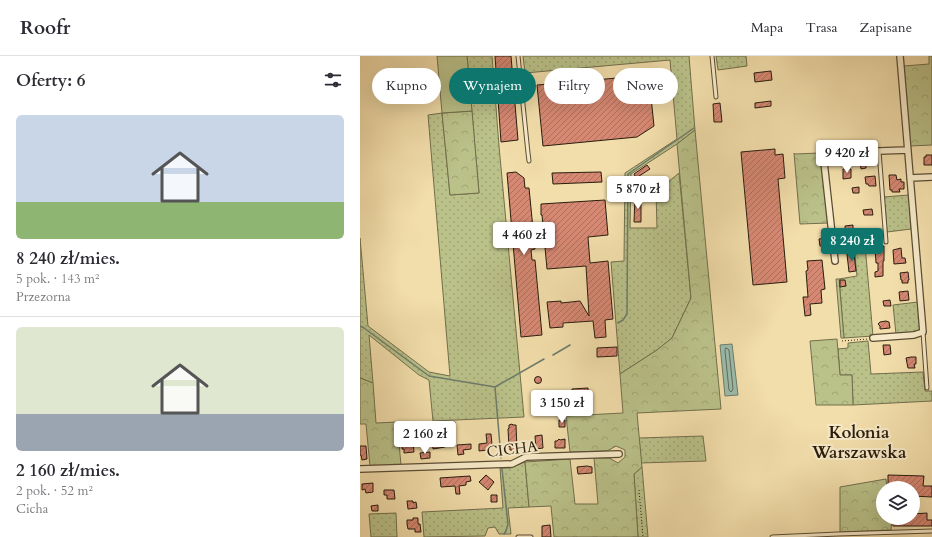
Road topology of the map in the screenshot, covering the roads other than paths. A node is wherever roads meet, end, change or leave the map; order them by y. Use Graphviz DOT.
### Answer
graph roads {
  1 [pos="518,56"];
  2 [pos="712,56"];
  3 [pos="900,56"];
  4 [pos="716,97"];
  5 [pos="908,150"];
  6 [pos="878,151"];
  7 [pos="529,161"];
  8 [pos="932,177"];
  9 [pos="910,178"];
  10 [pos="886,242"];
  11 [pos="835,261"];
  12 [pos="923,332"];
  13 [pos="873,338"];
  14 [pos="927,388"];
  15 [pos="619,454"];
  16 [pos="360,470"];
  17 [pos="932,531"];
  18 [pos="518,537"];
  19 [pos="531,537"];
  20 [pos="772,537"];
  1 -- 7 [label="lane"];
  2 -- 4 [label="lane"];
  3 -- 5 [label="street"];
  5 -- 6 [label="street"];
  5 -- 9 [label="street"];
  6 -- 10 [label="lane"];
  6 -- 11 [label="street"];
  8 -- 9 [label="street"];
  9 -- 12 [label="street"];
  12 -- 13 [label="street"];
  12 -- 14 [label="lane"];
  15 -- 16 [label="street, CICHA"];
  17 -- 20 [label="lane"];
  18 -- 19 [label="lane"];
}
